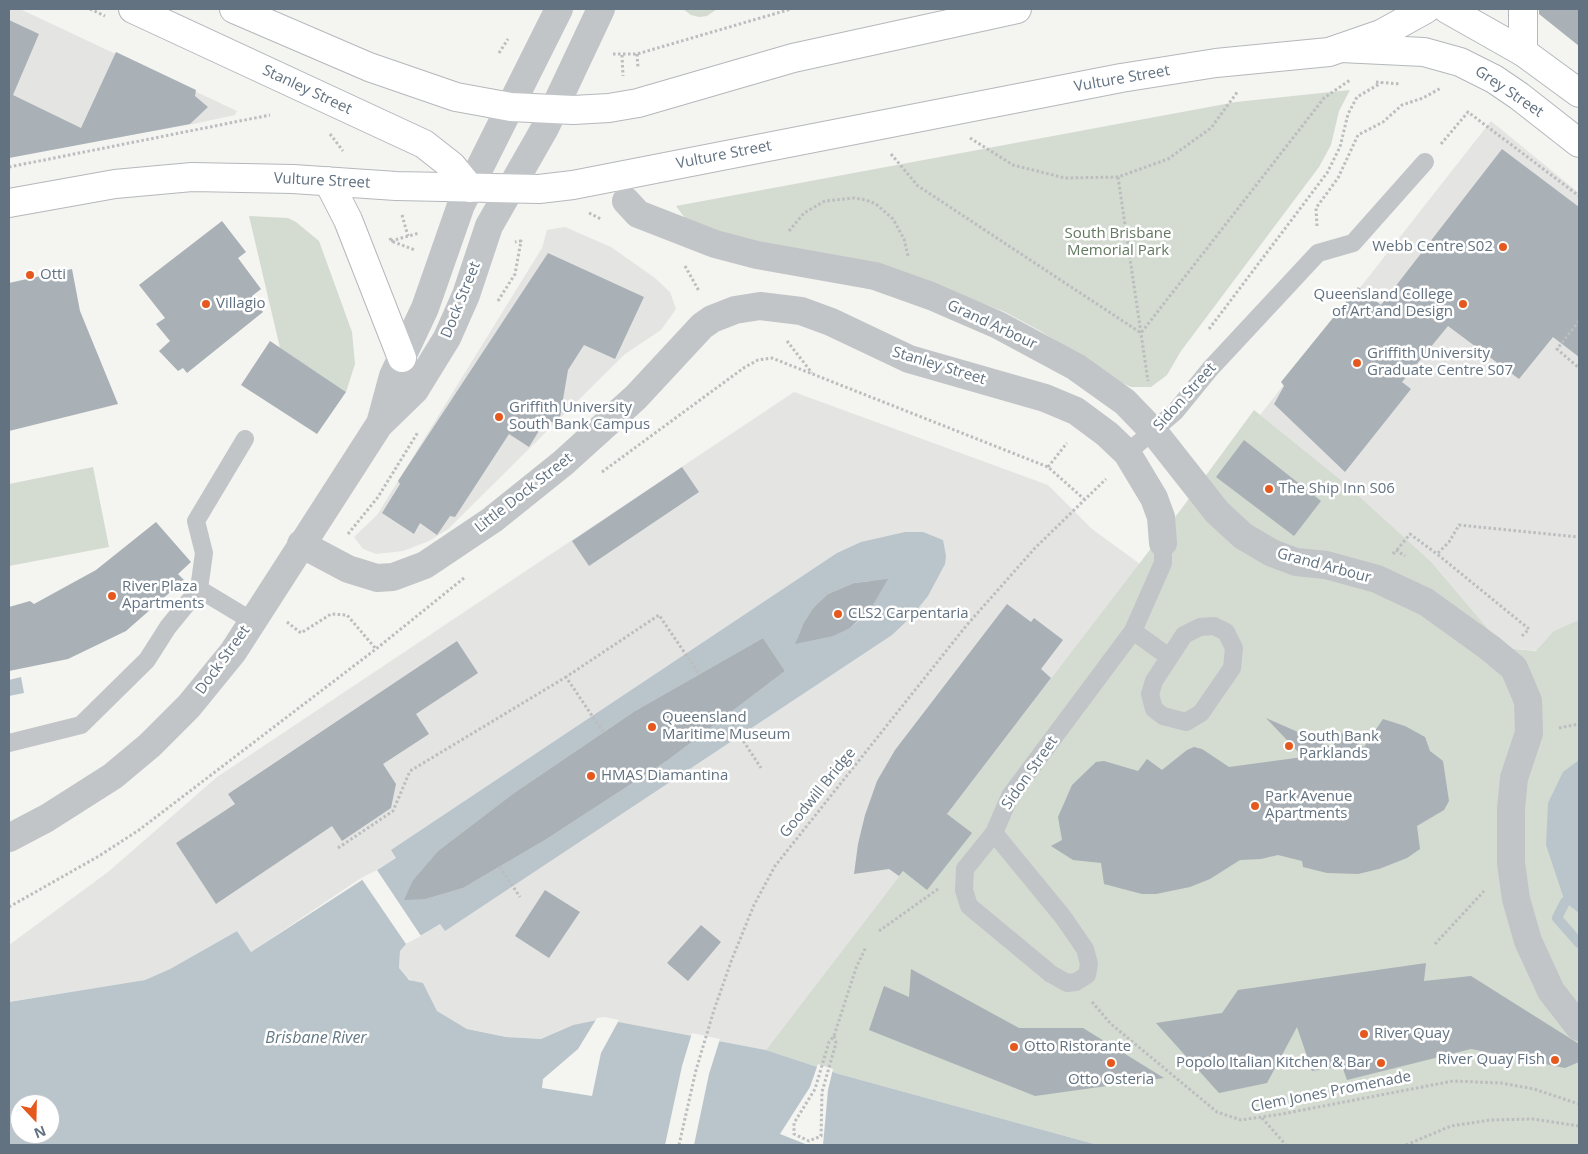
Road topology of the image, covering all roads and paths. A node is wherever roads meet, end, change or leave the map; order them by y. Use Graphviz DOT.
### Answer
graph roads {
  1 [pos="133,9"];
  2 [pos="234,9"];
  3 [pos="559,9"];
  4 [pos="601,9"];
  5 [pos="791,9"];
  6 [pos="1017,9"];
  7 [pos="1426,9"];
  8 [pos="1447,9"];
  9 [pos="1523,9"];
  10 [pos="267,16"];
  11 [pos="1341,48"];
  12 [pos="1524,52"];
  13 [pos="609,54"];
  14 [pos="636,54"];
  15 [pos="622,55"];
  16 [pos="622,66"];
  17 [pos="638,68"];
  18 [pos="1351,80"];
  19 [pos="1382,83"];
  20 [pos="1243,85"];
  21 [pos="1447,85"];
  22 [pos="1579,94"];
  23 [pos="511,107"];
  24 [pos="554,110"];
  25 [pos="270,115"];
  26 [pos="968,137"];
  27 [pos="1579,143"];
  28 [pos="889,152"];
  29 [pos="1425,162"];
  30 [pos="9,167"];
  31 [pos="1118,177"];
  32 [pos="328,181"];
  33 [pos="470,188"];
  34 [pos="509,188"];
  35 [pos="1579,196"];
  36 [pos="626,201"];
  37 [pos="9,203"];
  38 [pos="399,207"];
  39 [pos="387,232"];
  40 [pos="422,232"];
  41 [pos="408,236"];
  42 [pos="391,241"];
  43 [pos="382,244"];
  44 [pos="422,253"];
  45 [pos="1318,253"];
  46 [pos="778,259"];
  47 [pos="905,286"];
  48 [pos="712,319"];
  49 [pos="1579,321"];
  50 [pos="1207,332"];
  51 [pos="1141,333"];
  52 [pos="780,339"];
  53 [pos="402,358"];
  54 [pos="1579,368"];
  55 [pos="812,374"];
  56 [pos="1148,387"];
  57 [pos="379,425"];
  58 [pos="1154,432"];
  59 [pos="245,439"];
  60 [pos="1069,440"];
  61 [pos="1127,454"];
  62 [pos="1048,467"];
  63 [pos="595,476"];
  64 [pos="1084,500"];
  65 [pos="1579,537"];
  66 [pos="1163,543"];
  67 [pos="301,544"];
  68 [pos="1396,550"];
  69 [pos="1437,554"];
  70 [pos="1412,561"];
  71 [pos="467,576"];
  72 [pos="1377,580"];
  73 [pos="198,589"];
  74 [pos="252,621"];
  75 [pos="287,622"];
  76 [pos="1133,631"];
  77 [pos="1519,640"];
  78 [pos="376,649"];
  79 [pos="1169,658"];
  80 [pos="699,674"];
  81 [pos="566,677"];
  82 [pos="727,716"];
  83 [pos="603,732"];
  84 [pos="9,743"];
  85 [pos="761,768"];
  86 [pos="994,833"];
  87 [pos="9,838"];
  88 [pos="338,848"];
  89 [pos="1511,863"];
  90 [pos="500,867"];
  91 [pos="964,869"];
  92 [pos="520,896"];
  93 [pos="9,907"];
  94 [pos="879,931"];
  95 [pos="1435,944"];
  96 [pos="866,947"];
  97 [pos="1076,982"];
  98 [pos="1579,1027"];
  99 [pos="834,1036"];
  100 [pos="1579,1104"];
  101 [pos="1262,1118"];
  102 [pos="1579,1126"];
  103 [pos="679,1145"];
  104 [pos="1286,1145"];
  105 [pos="1406,1145"];
  1 -- 33 [label="main road, Stanley Street"];
  2 -- 10 [label="main road"];
  3 -- 23 [label="street, Dock Street"];
  4 -- 24 [label="street, Dock Street"];
  5 -- 14 [label="path"];
  6 -- 24 [label="main road"];
  7 -- 11 [label="main road, Vulture Street"];
  8 -- 12 [label="main road"];
  9 -- 12 [label="main road"];
  10 -- 23 [label="main road"];
  11 -- 27 [label="main road, Grey Street"];
  11 -- 34 [label="main road, Vulture Street"];
  12 -- 22 [label="main road"];
  13 -- 15 [label="path"];
  14 -- 15 [label="path"];
  14 -- 17 [label="path"];
  15 -- 16 [label="path"];
  18 -- 51 [label="path"];
  19 -- 50 [label="path"];
  20 -- 31 [label="path"];
  21 -- 45 [label="path"];
  23 -- 24 [label="main road"];
  23 -- 33 [label="street, Dock Street"];
  24 -- 34 [label="street, Dock Street"];
  25 -- 30 [label="path"];
  26 -- 31 [label="path"];
  28 -- 51 [label="path"];
  29 -- 35 [label="path"];
  29 -- 45 [label="lane, Sidon Street"];
  31 -- 51 [label="path"];
  32 -- 33 [label="main road, Vulture Street"];
  32 -- 37 [label="main road, Vulture Street"];
  32 -- 53 [label="main road"];
  33 -- 34 [label="main road, Vulture Street"];
  33 -- 53 [label="street, Dock Street"];
  34 -- 57 [label="street, Dock Street"];
  36 -- 46 [label="street, Grand Arbour"];
  38 -- 41 [label="path"];
  39 -- 42 [label="path"];
  40 -- 41 [label="path"];
  41 -- 42 [label="path"];
  42 -- 43 [label="path"];
  42 -- 44 [label="path"];
  45 -- 58 [label="lane, Sidon Street"];
  46 -- 47 [label="street, Grand Arbour"];
  46 -- 47 [label="path"];
  47 -- 58 [label="street, Grand Arbour"];
  48 -- 61 [label="street, Stanley Street"];
  48 -- 67 [label="street, Little Dock Street"];
  49 -- 54 [label="path"];
  51 -- 56 [label="path"];
  52 -- 55 [label="path"];
  53 -- 57 [label="street, Dock Street"];
  55 -- 62 [label="path"];
  55 -- 63 [label="path"];
  57 -- 67 [label="street, Dock Street"];
  58 -- 61 [label="lane, Sidon Street"];
  58 -- 72 [label="street, Grand Arbour"];
  59 -- 73 [label="lane"];
  60 -- 62 [label="path"];
  61 -- 64 [label="path, Goodwill Bridge"];
  61 -- 66 [label="street, Sidon Street"];
  62 -- 64 [label="path"];
  64 -- 103 [label="path, Goodwill Bridge"];
  65 -- 69 [label="path"];
  66 -- 76 [label="lane, Sidon Street"];
  67 -- 74 [label="street, Dock Street"];
  68 -- 69 [label="path"];
  68 -- 70 [label="path"];
  68 -- 72 [label="path"];
  69 -- 77 [label="path"];
  71 -- 78 [label="path"];
  72 -- 89 [label="street, Grand Arbour"];
  73 -- 74 [label="lane"];
  73 -- 84 [label="lane"];
  74 -- 87 [label="street, Dock Street"];
  75 -- 78 [label="path"];
  76 -- 79 [label="lane"];
  76 -- 86 [label="lane, Sidon Street"];
  78 -- 93 [label="path"];
  79 -- 79 [label="lane"];
  80 -- 81 [label="path"];
  81 -- 83 [label="path"];
  81 -- 88 [label="path"];
  82 -- 85 [label="path"];
  86 -- 91 [label="lane, Sidon Street"];
  86 -- 97 [label="lane"];
  89 -- 95 [label="path"];
  89 -- 98 [label="street, Grand Arbour"];
  90 -- 92 [label="path"];
  91 -- 94 [label="path"];
  91 -- 97 [label="lane"];
  96 -- 99 [label="path"];
  97 -- 101 [label="path, Clem Jones Promenade"];
  99 -- 99 [label="path"];
  100 -- 101 [label="path, Clem Jones Promenade"];
  101 -- 104 [label="path"];
  102 -- 105 [label="path"];
}
